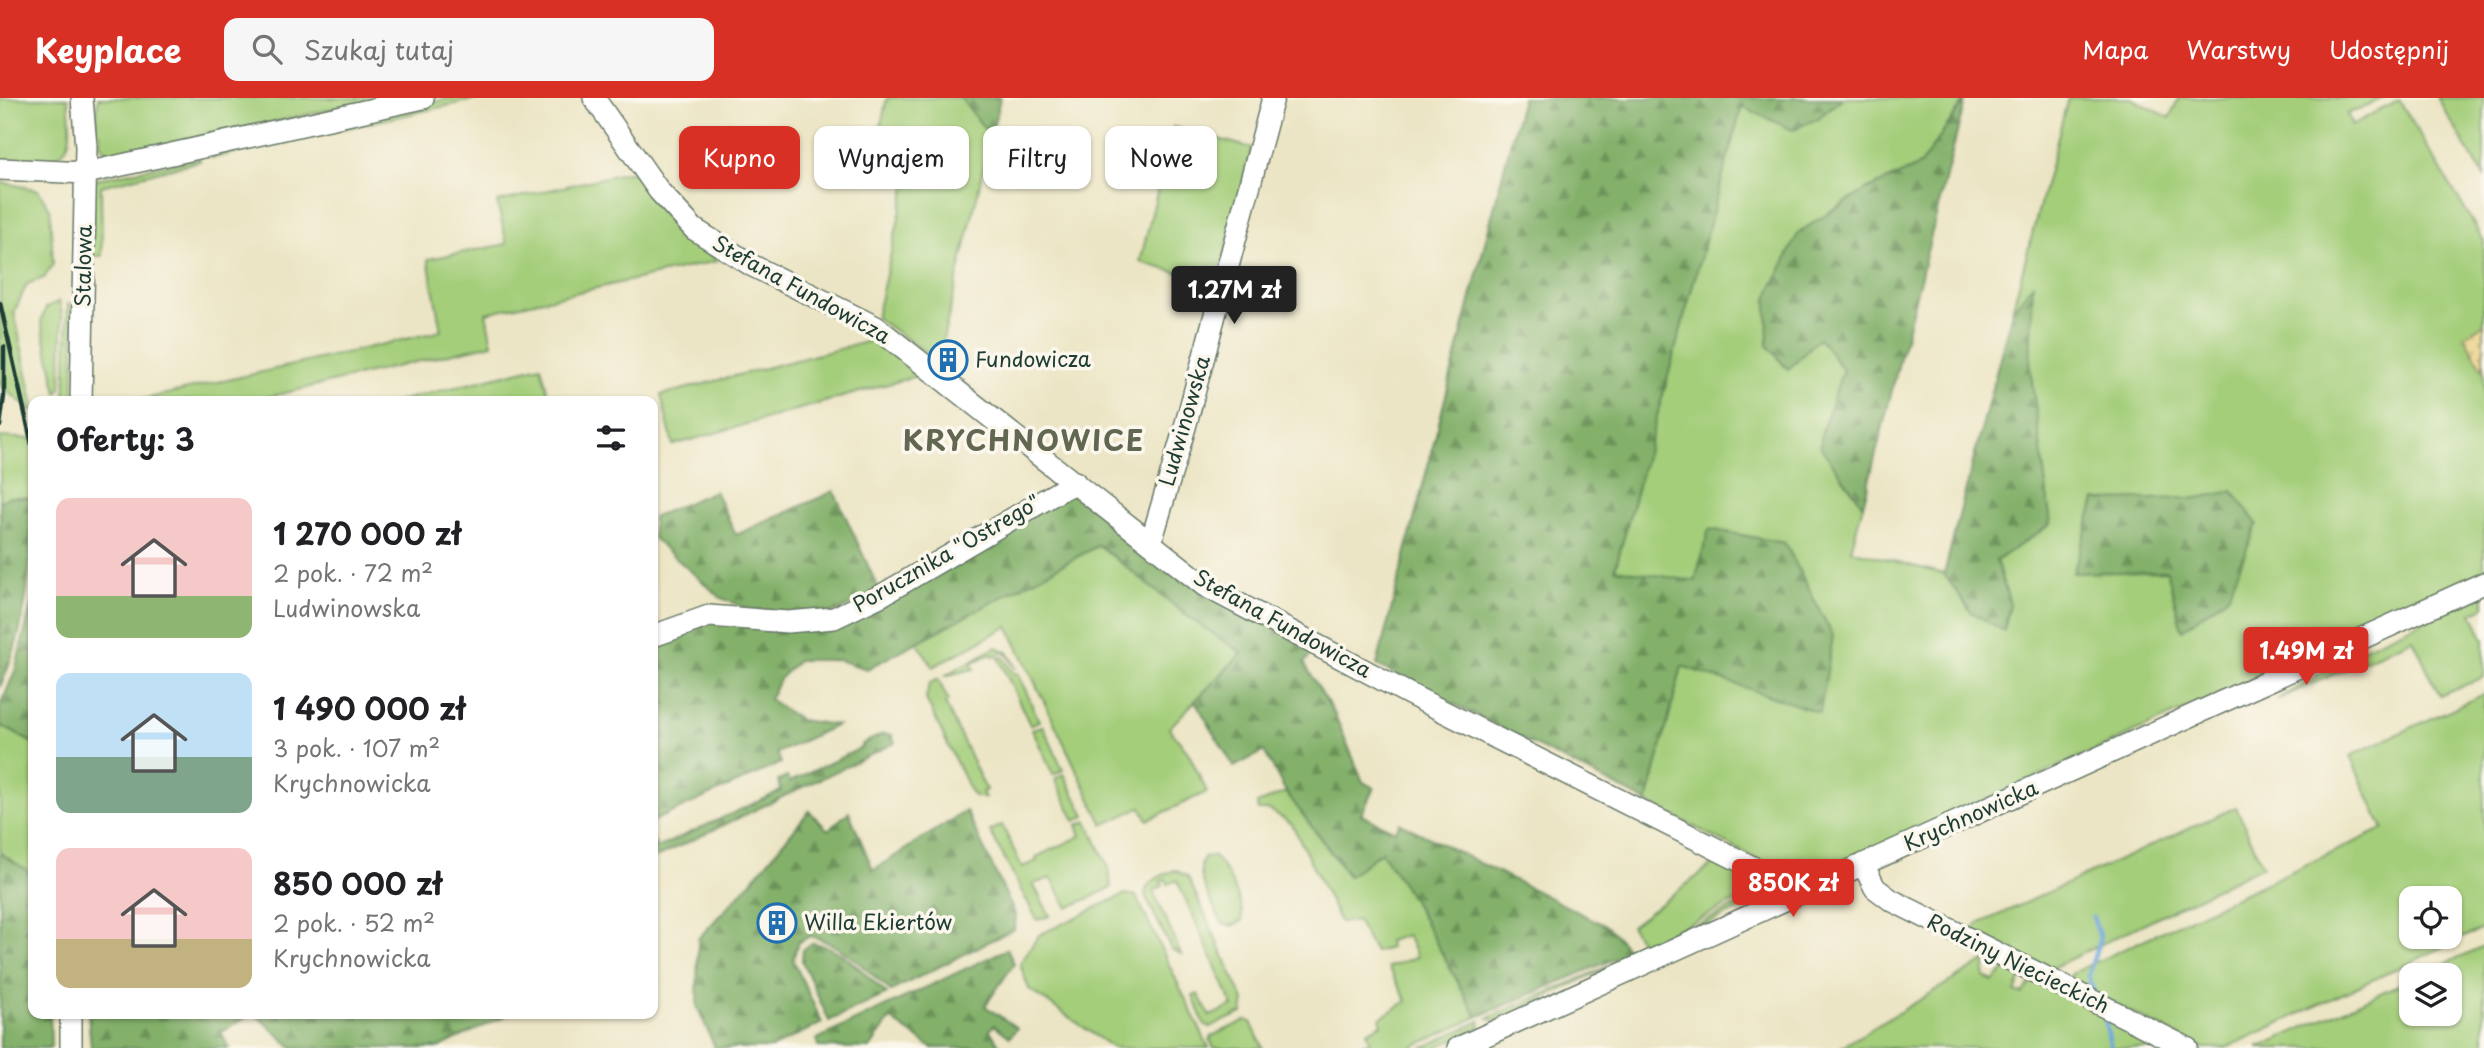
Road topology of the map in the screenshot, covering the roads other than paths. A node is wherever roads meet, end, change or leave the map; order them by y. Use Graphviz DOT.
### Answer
graph roads {
  1 [pos="82,98"];
  2 [pos="91,98"];
  3 [pos="423,98"];
  4 [pos="594,98"];
  5 [pos="1273,98"];
  6 [pos="86,138"];
  7 [pos="0,169"];
  8 [pos="59,172"];
  9 [pos="85,184"];
  10 [pos="81,396"];
  11 [pos="1075,481"];
  12 [pos="1151,542"];
  13 [pos="2484,583"];
  14 [pos="658,634"];
  15 [pos="1863,864"];
  16 [pos="1797,894"];
  17 [pos="71,1019"];
  18 [pos="71,1048"];
  19 [pos="1458,1048"];
  20 [pos="2188,1048"];
  1 -- 6 [label="street, Stalowa"];
  2 -- 6 [label="street, Stalowa"];
  3 -- 9 [label="street"];
  4 -- 11 [label="street, Stefana Fundowicza"];
  5 -- 12 [label="street, Ludwinowska"];
  6 -- 8 [label="street"];
  6 -- 9 [label="street, Stalowa"];
  7 -- 8 [label="street"];
  8 -- 9 [label="street"];
  9 -- 10 [label="street, Stalowa"];
  11 -- 12 [label="street, Stefana Fundowicza"];
  11 -- 14 [label="street, Porucznika \"Ostrego\""];
  12 -- 16 [label="street, Stefana Fundowicza"];
  13 -- 15 [label="street, Krychnowicka"];
  15 -- 16 [label="street, Krychnowicka"];
  15 -- 20 [label="street, Rodziny Niecieckich"];
  16 -- 19 [label="street, Krychnowicka"];
  17 -- 18 [label="street"];
}
